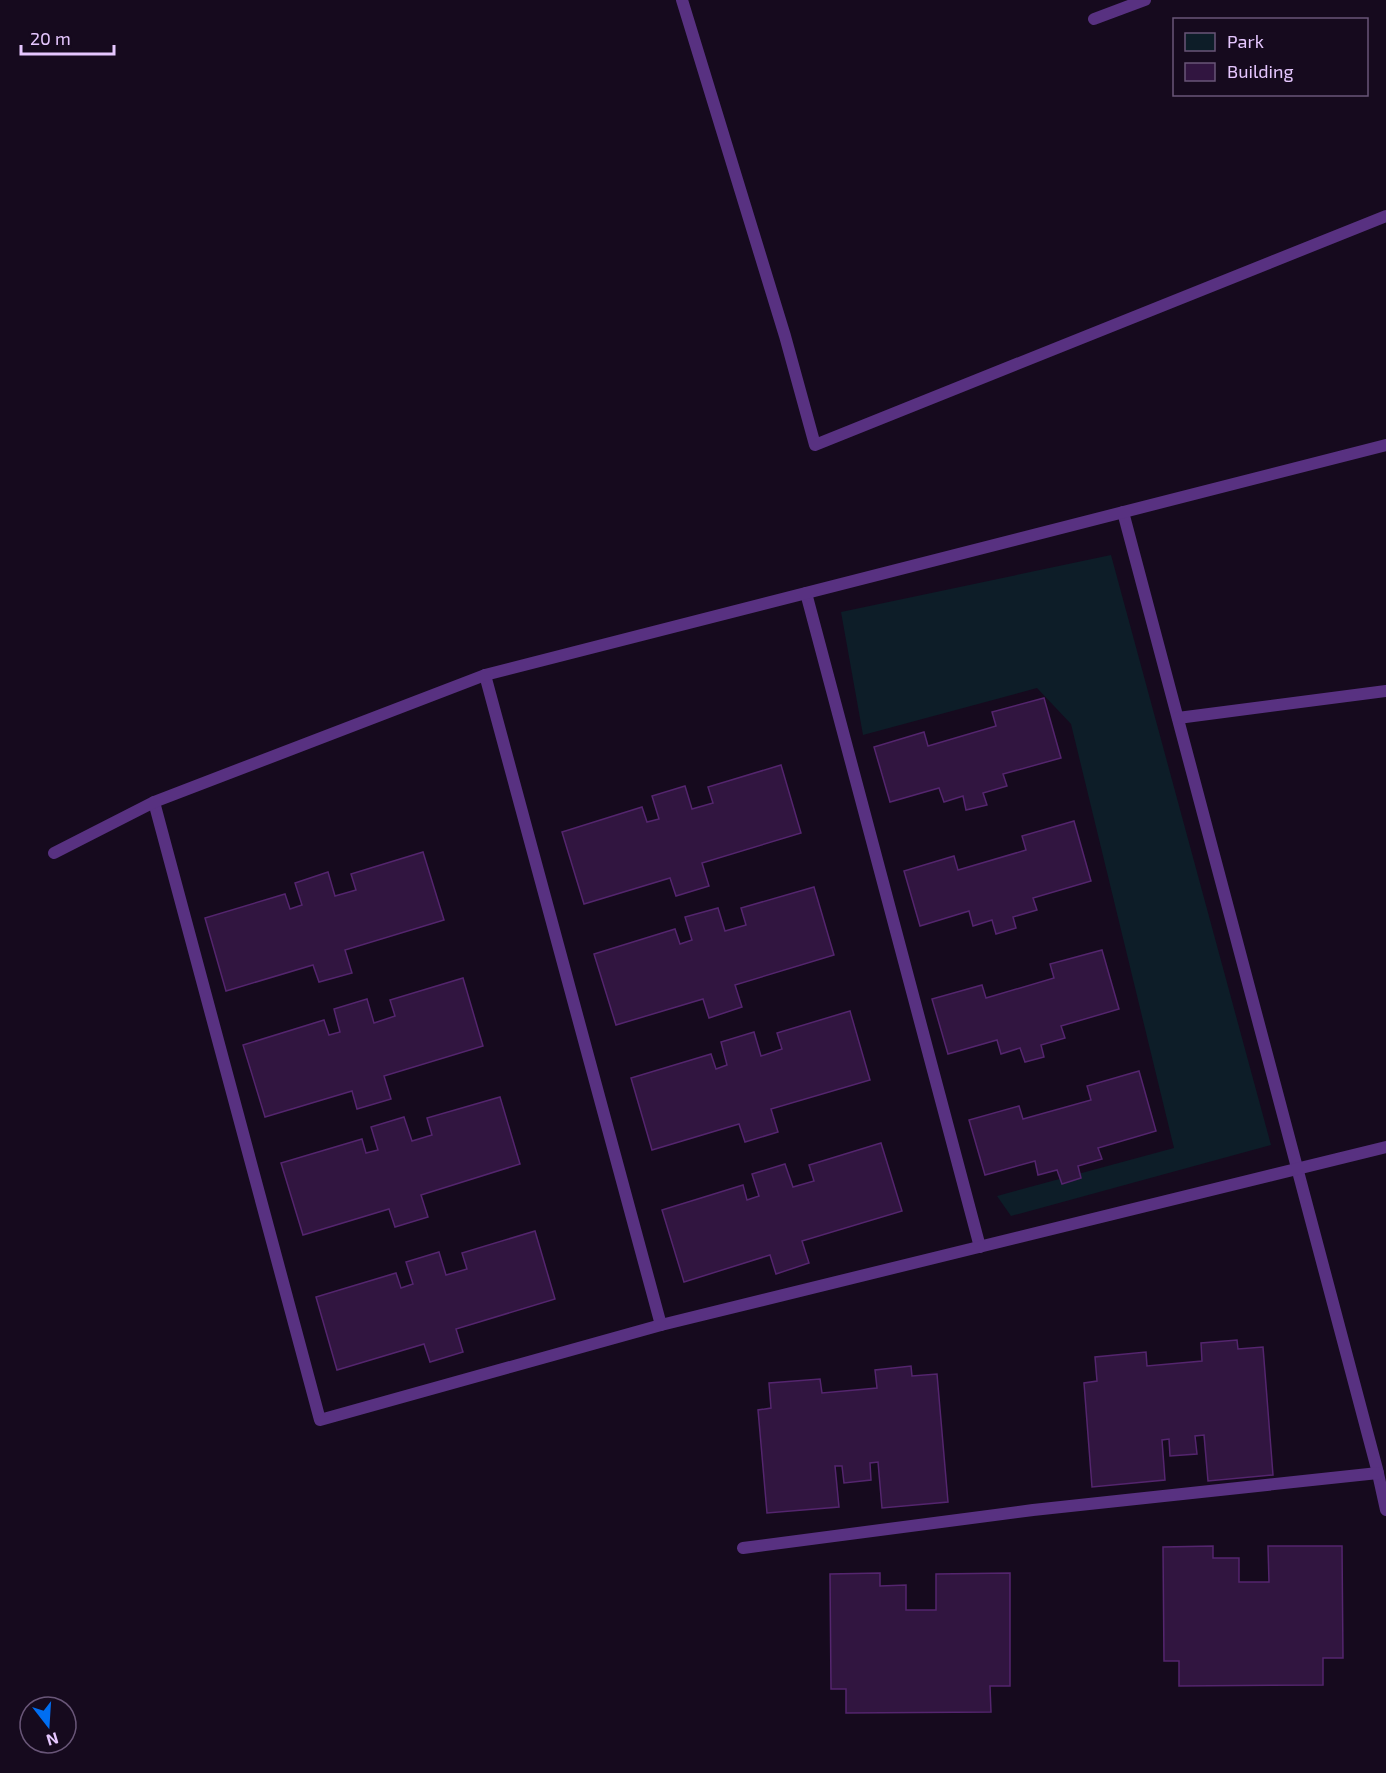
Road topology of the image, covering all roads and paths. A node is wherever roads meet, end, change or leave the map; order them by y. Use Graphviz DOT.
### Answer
graph roads {
  1 [pos="682,0"];
  2 [pos="1145,0"];
  3 [pos="1094,19"];
  4 [pos="1386,216"];
  5 [pos="1386,445"];
  6 [pos="1123,512"];
  7 [pos="806,593"];
  8 [pos="485,675"];
  9 [pos="1386,691"];
  10 [pos="1178,718"];
  11 [pos="154,802"];
  12 [pos="54,853"];
  13 [pos="1386,1147"];
  14 [pos="1299,1169"];
  15 [pos="980,1247"];
  16 [pos="661,1325"];
  17 [pos="1378,1473"];
  18 [pos="1386,1510"];
  19 [pos="743,1548"];
  1 -- 4 [label="lane"];
  2 -- 3 [label="lane"];
  5 -- 6 [label="lane"];
  6 -- 7 [label="lane"];
  6 -- 10 [label="lane"];
  7 -- 8 [label="lane"];
  7 -- 15 [label="lane"];
  8 -- 11 [label="lane"];
  8 -- 16 [label="lane"];
  9 -- 10 [label="lane"];
  10 -- 14 [label="lane"];
  11 -- 12 [label="lane"];
  11 -- 16 [label="lane"];
  13 -- 14 [label="lane"];
  14 -- 15 [label="lane"];
  14 -- 17 [label="lane"];
  15 -- 16 [label="lane"];
  17 -- 18 [label="lane"];
  17 -- 19 [label="lane"];
}
